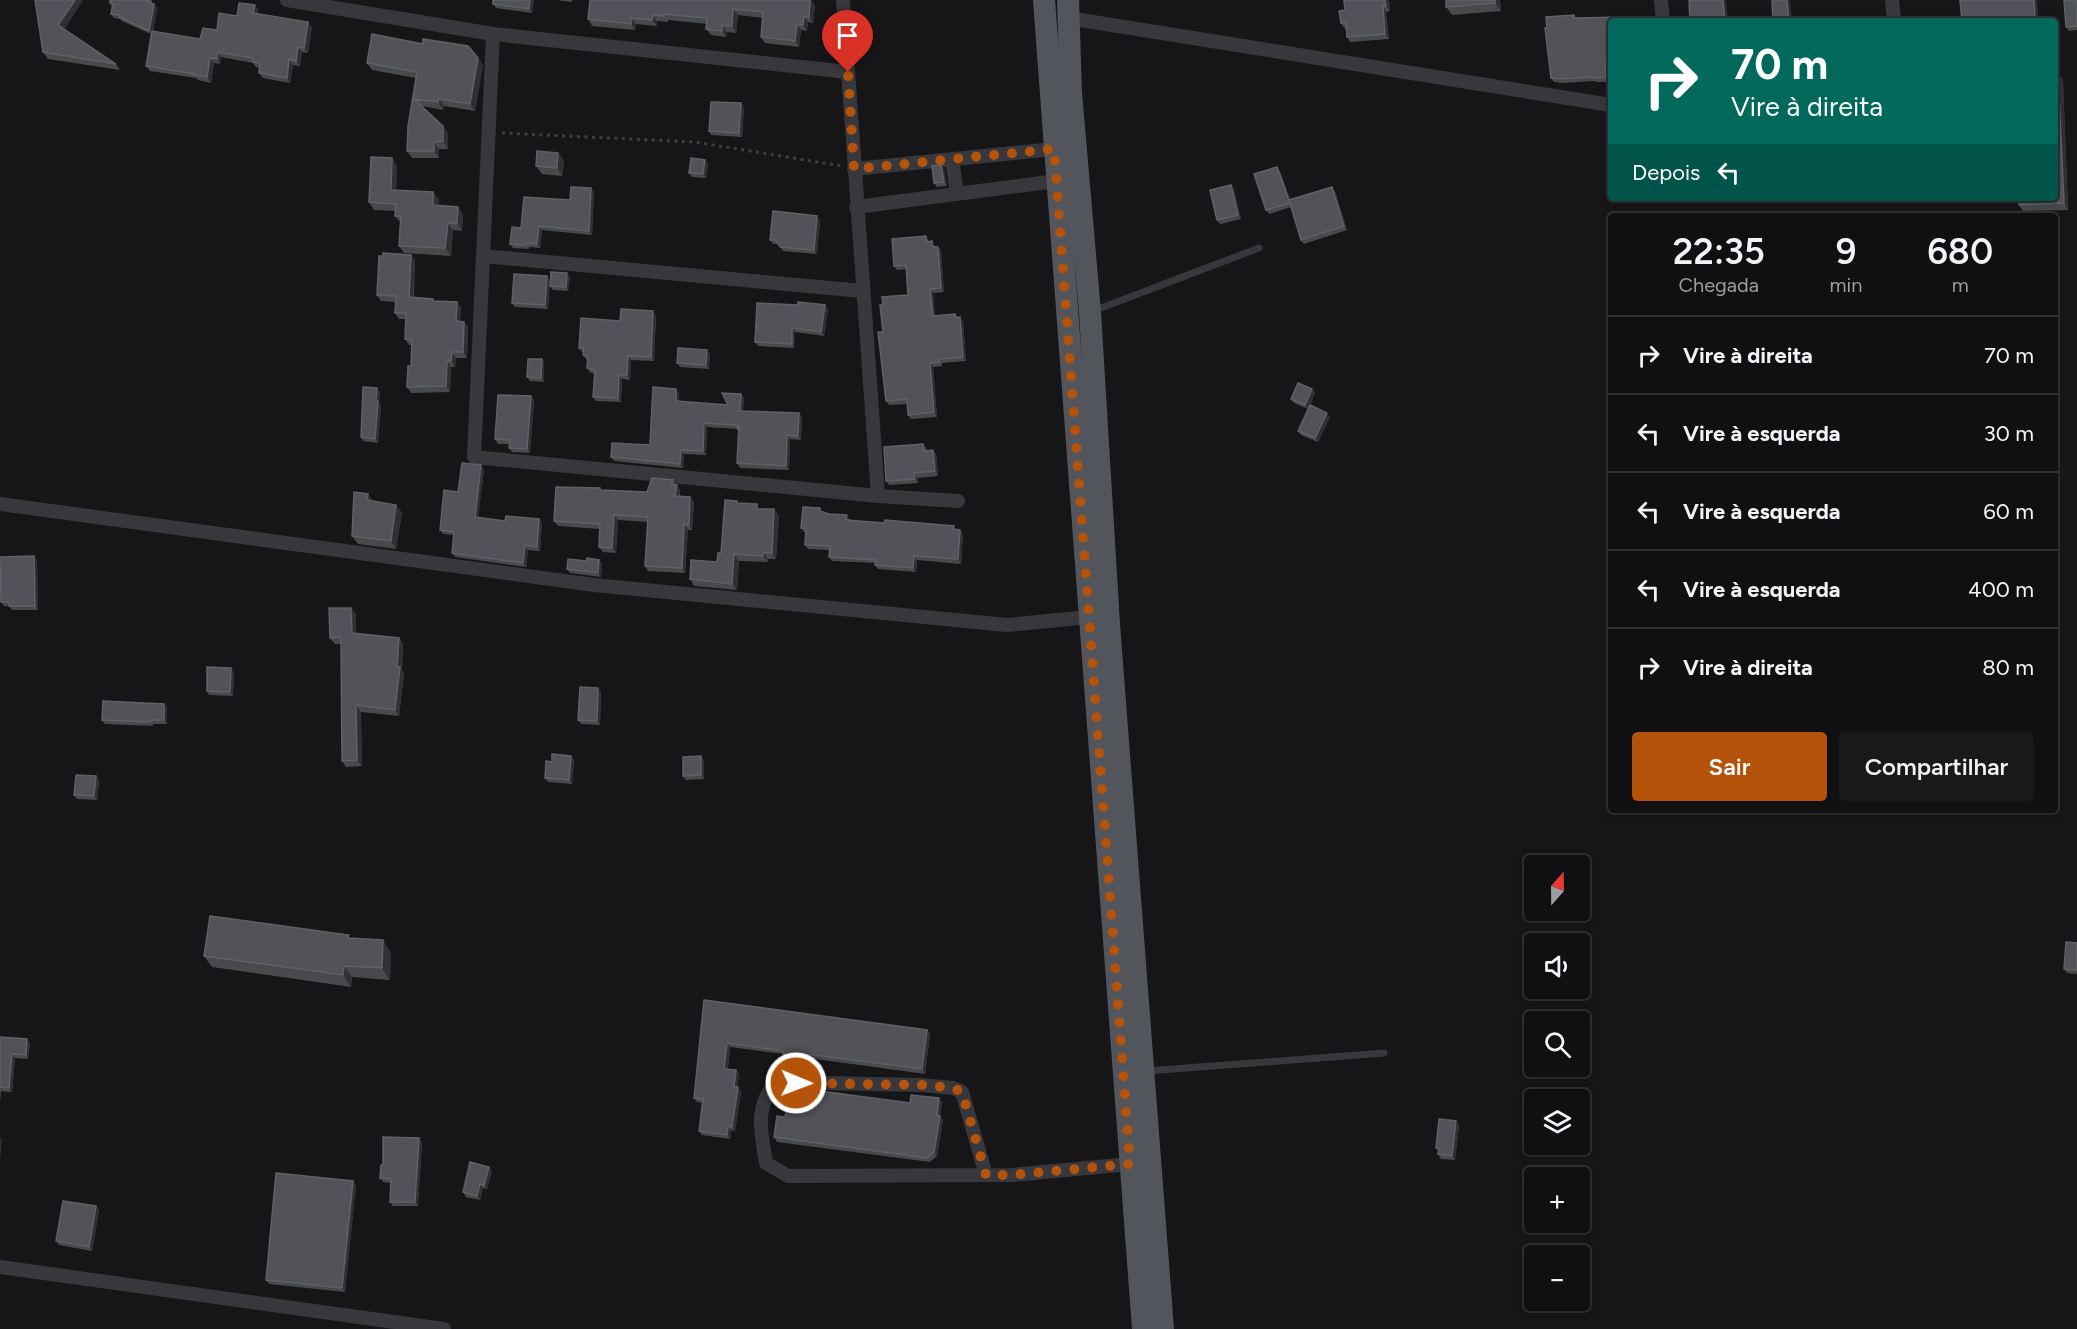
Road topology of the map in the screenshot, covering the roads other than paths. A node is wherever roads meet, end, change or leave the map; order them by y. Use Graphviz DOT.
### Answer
graph roads {
  1 [pos="287,0"];
  2 [pos="843,0"];
  3 [pos="1044,0"];
  4 [pos="1661,0"];
  5 [pos="1892,0"];
  6 [pos="1068,9"];
  7 [pos="1663,18"];
  8 [pos="1894,18"];
  9 [pos="493,34"];
  10 [pos="848,72"];
  11 [pos="1608,104"];
  12 [pos="1054,149"];
  13 [pos="952,159"];
  14 [pos="854,169"];
  15 [pos="1056,181"];
  16 [pos="957,194"];
  17 [pos="856,207"];
  18 [pos="1259,248"];
  19 [pos="483,256"];
  20 [pos="862,291"];
  21 [pos="1090,312"];
  22 [pos="878,496"];
  23 [pos="958,501"];
  24 [pos="0,504"];
  25 [pos="1089,617"];
  26 [pos="1384,1053"];
  27 [pos="1144,1071"];
  28 [pos="1130,1164"];
  29 [pos="986,1175"];
  30 [pos="0,1267"];
  31 [pos="444,1329"];
  32 [pos="1143,1329"];
  33 [pos="1163,1329"];
  1 -- 9 [label="street"];
  2 -- 10 [label="street"];
  3 -- 12 [label="main road"];
  4 -- 7 [label="street"];
  5 -- 8 [label="street"];
  6 -- 11 [label="street"];
  6 -- 21 [label="main road"];
  9 -- 10 [label="street"];
  9 -- 19 [label="street"];
  10 -- 14 [label="street"];
  12 -- 13 [label="street"];
  12 -- 15 [label="main road"];
  13 -- 14 [label="street"];
  13 -- 16 [label="street"];
  14 -- 17 [label="street"];
  15 -- 16 [label="street"];
  15 -- 25 [label="main road"];
  16 -- 17 [label="street"];
  17 -- 20 [label="street"];
  18 -- 21 [label="lane"];
  19 -- 20 [label="street"];
  19 -- 22 [label="street"];
  20 -- 22 [label="street"];
  21 -- 27 [label="main road"];
  22 -- 23 [label="street"];
  24 -- 25 [label="street"];
  25 -- 28 [label="main road"];
  26 -- 27 [label="lane"];
  27 -- 33 [label="main road"];
  28 -- 29 [label="street"];
  28 -- 32 [label="main road"];
  29 -- 29 [label="street"];
  30 -- 31 [label="street"];
}
